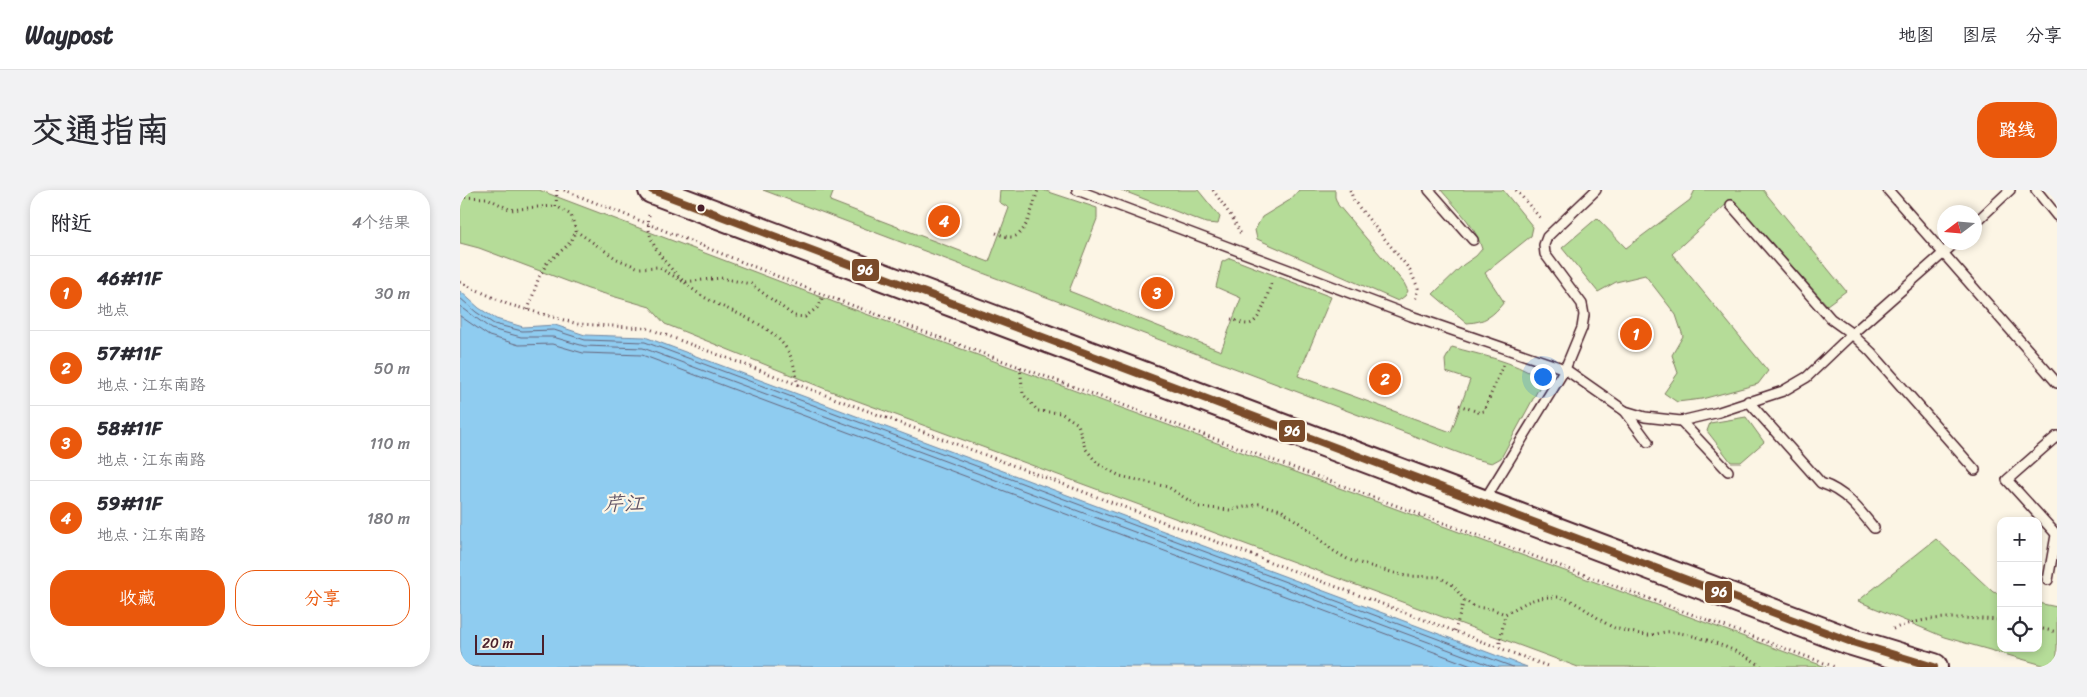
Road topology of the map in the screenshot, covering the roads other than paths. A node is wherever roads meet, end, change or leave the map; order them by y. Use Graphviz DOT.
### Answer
graph roads {
  1 [pos="653,190"];
  2 [pos="1077,190"];
  3 [pos="1430,190"];
  4 [pos="1596,190"];
  5 [pos="1888,190"];
  6 [pos="2010,190"];
  7 [pos="2036,190"];
  8 [pos="1731,205"];
  9 [pos="1982,216"];
  10 [pos="2057,216"];
  11 [pos="1473,240"];
  12 [pos="1948,250"];
  13 [pos="1944,254"];
  14 [pos="1852,334"];
  15 [pos="1565,370"];
  16 [pos="2057,383"];
  17 [pos="1748,401"];
  18 [pos="1625,411"];
  19 [pos="1681,421"];
  20 [pos="2057,436"];
  21 [pos="1648,442"];
  22 [pos="1975,470"];
  23 [pos="1728,471"];
  24 [pos="1483,504"];
  25 [pos="1874,528"];
  26 [pos="2056,535"];
  27 [pos="2048,580"];
  28 [pos="1934,667"];
  1 -- 24 [label="street"];
  2 -- 15 [label="lane"];
  3 -- 11 [label="lane"];
  4 -- 15 [label="lane"];
  5 -- 13 [label="lane"];
  6 -- 9 [label="lane"];
  7 -- 10 [label="lane"];
  8 -- 14 [label="lane"];
  12 -- 13 [label="lane"];
  13 -- 14 [label="lane"];
  13 -- 16 [label="lane"];
  14 -- 17 [label="lane"];
  14 -- 22 [label="lane"];
  15 -- 18 [label="lane"];
  15 -- 24 [label="lane"];
  17 -- 19 [label="lane"];
  17 -- 25 [label="lane"];
  18 -- 19 [label="lane"];
  18 -- 21 [label="lane"];
  19 -- 23 [label="lane"];
  20 -- 26 [label="lane"];
  24 -- 28 [label="street"];
  26 -- 27 [label="lane"];
}
